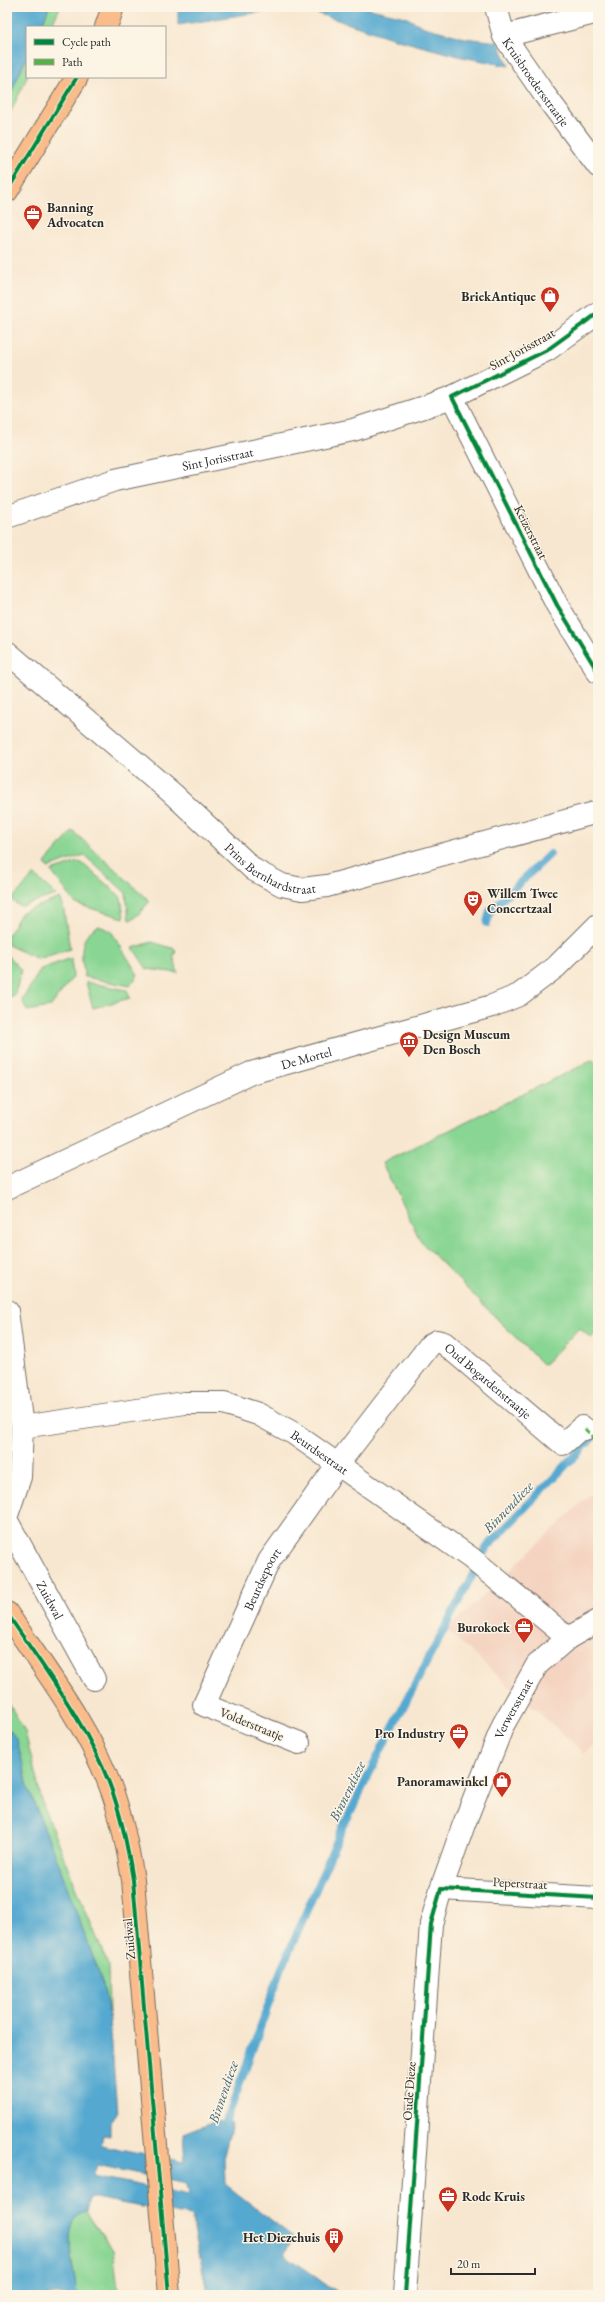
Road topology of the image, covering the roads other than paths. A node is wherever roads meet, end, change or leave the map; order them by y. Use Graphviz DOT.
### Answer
graph roads {
  1 [pos="113,7"];
  2 [pos="496,7"];
  3 [pos="598,12"];
  4 [pos="106,26"];
  5 [pos="504,36"];
  6 [pos="76,78"];
  7 [pos="598,166"];
  8 [pos="7,191"];
  9 [pos="598,313"];
  10 [pos="452,397"];
  11 [pos="7,517"];
  12 [pos="9,658"];
  13 [pos="598,672"];
  14 [pos="598,812"];
  15 [pos="598,925"];
  16 [pos="7,1188"];
  17 [pos="7,1311"];
  18 [pos="22,1427"];
  19 [pos="585,1429"];
  20 [pos="338,1464"];
  21 [pos="7,1516"];
  22 [pos="7,1521"];
  23 [pos="7,1613"];
  24 [pos="598,1621"];
  25 [pos="568,1638"];
  26 [pos="94,1679"];
  27 [pos="204,1706"];
  28 [pos="299,1743"];
  29 [pos="464,1824"];
  30 [pos="441,1889"];
  31 [pos="598,1898"];
  32 [pos="169,2295"];
  33 [pos="405,2295"];
  1 -- 4 [label="main road"];
  2 -- 5 [label="street"];
  3 -- 5 [label="street, Kruisbroedersstraatje"];
  5 -- 7 [label="street, Kruisbroedersstraatje"];
  6 -- 8 [label="main road"];
  9 -- 10 [label="street, Sint Jorisstraat"];
  10 -- 11 [label="street, Sint Jorisstraat"];
  10 -- 13 [label="street, Keizerstraat"];
  12 -- 14 [label="street, Prins Bernhardstraat"];
  15 -- 16 [label="street, De Mortel"];
  17 -- 18 [label="street"];
  18 -- 20 [label="street, Beurdsestraat"];
  18 -- 21 [label="street"];
  19 -- 20 [label="street, Oud Bogardenstraatje"];
  20 -- 25 [label="street, Beurdsestraat"];
  20 -- 27 [label="street, Beurdsepoort"];
  22 -- 26 [label="street, Zuidwal"];
  23 -- 32 [label="main road, Zuidwal"];
  24 -- 25 [label="street, Verwersstraat"];
  25 -- 29 [label="street, Verwersstraat"];
  27 -- 28 [label="street, Volderstraatje"];
  29 -- 30 [label="street, Oude Dieze"];
  30 -- 31 [label="street, Peperstraat"];
  30 -- 33 [label="street, Oude Dieze"];
}
